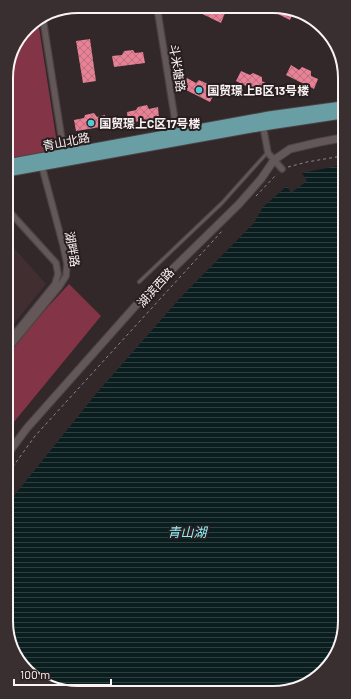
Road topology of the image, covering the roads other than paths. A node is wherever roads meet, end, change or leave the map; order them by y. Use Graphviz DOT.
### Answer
graph roads {
  1 [pos="158,13"];
  2 [pos="44,23"];
  3 [pos="338,107"];
  4 [pos="338,115"];
  5 [pos="263,126"];
  6 [pos="177,133"];
  7 [pos="338,139"];
  8 [pos="64,153"];
  9 [pos="268,153"];
  10 [pos="274,160"];
  11 [pos="40,162"];
  12 [pos="13,164"];
  13 [pos="282,168"];
  14 [pos="13,170"];
  15 [pos="13,216"];
  16 [pos="139,282"];
  17 [pos="13,336"];
  18 [pos="13,343"];
  19 [pos="13,447"];
  1 -- 6 [label="street, 斗米塘路"];
  2 -- 8 [label="street"];
  3 -- 6 [label="main road, 青山北路"];
  4 -- 5 [label="main road, 青山北路"];
  5 -- 9 [label="street"];
  5 -- 11 [label="main road, 青山北路"];
  6 -- 8 [label="main road, 青山北路"];
  7 -- 10 [label="street, 湖滨西路"];
  8 -- 11 [label="main road, 青山北路"];
  9 -- 10 [label="street"];
  9 -- 16 [label="lane"];
  10 -- 13 [label="street"];
  10 -- 19 [label="street, 湖滨西路"];
  11 -- 12 [label="main road, 青山北路"];
  11 -- 14 [label="main road, 青山北路"];
  11 -- 18 [label="street, 湖畔路"];
  15 -- 17 [label="street, 湖畔路"];
}
